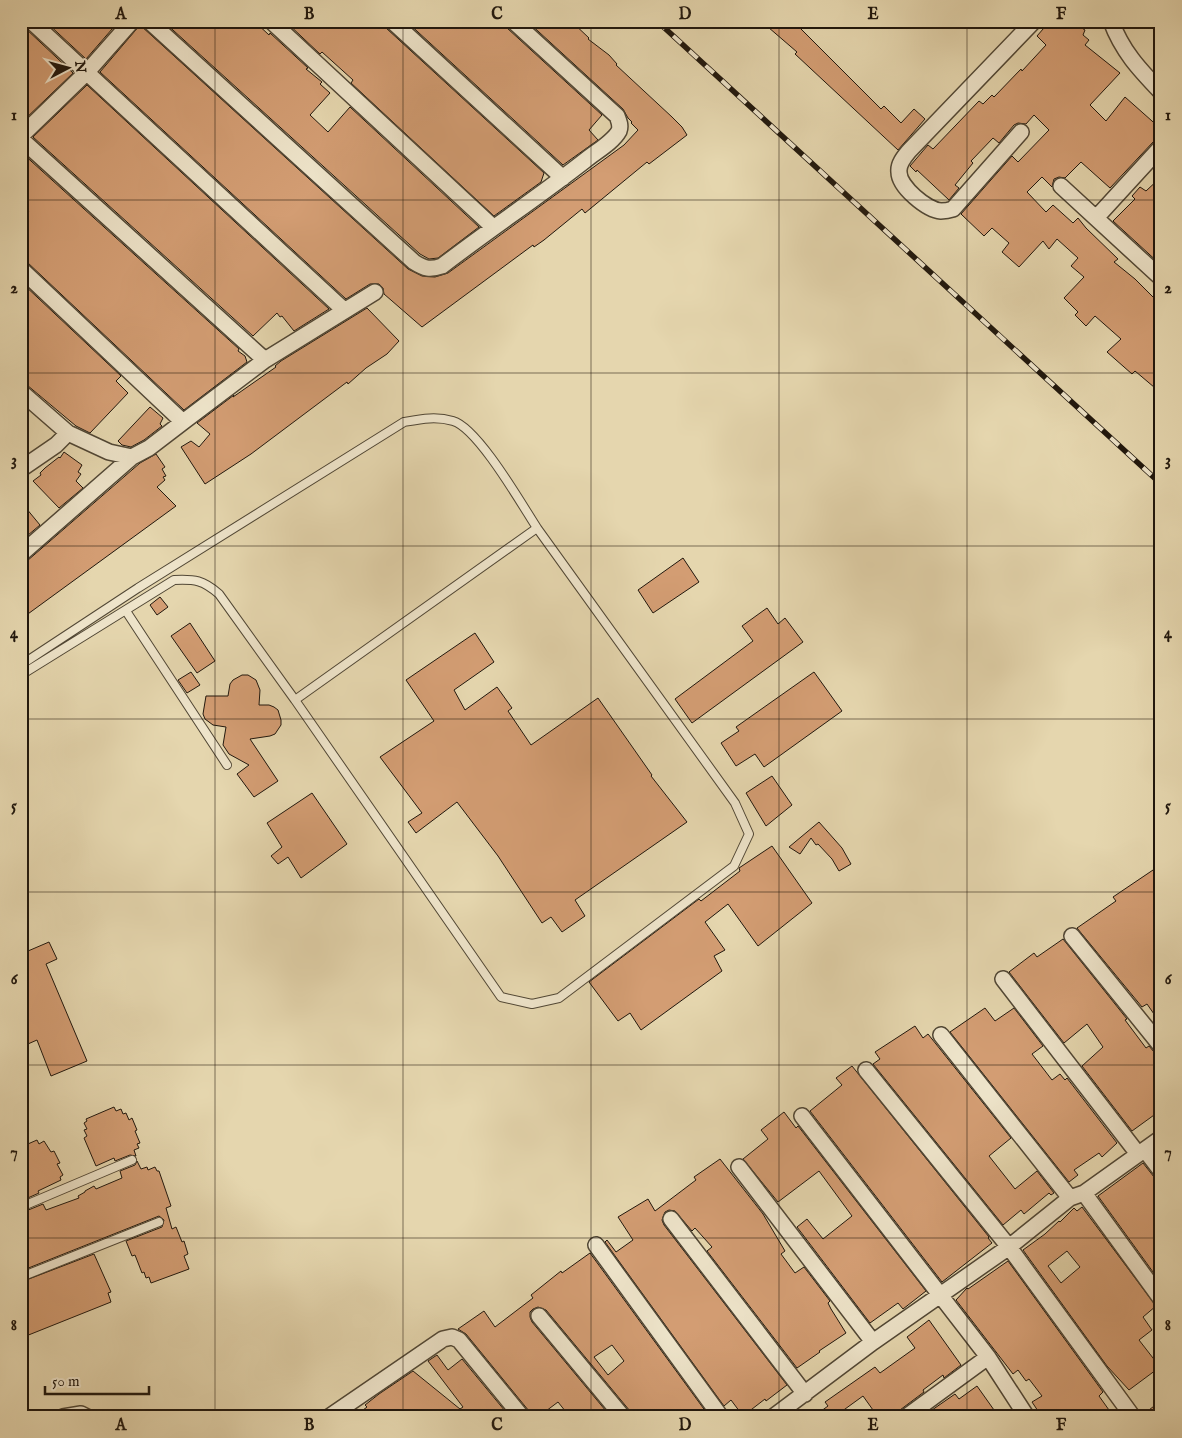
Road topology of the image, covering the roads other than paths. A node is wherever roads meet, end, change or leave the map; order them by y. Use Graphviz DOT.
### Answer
graph roads {
  1 [pos="31,21"];
  2 [pos="132,21"];
  3 [pos="148,21"];
  4 [pos="271,21"];
  5 [pos="392,21"];
  6 [pos="514,21"];
  7 [pos="1034,21"];
  8 [pos="1111,21"];
  9 [pos="87,72"];
  10 [pos="1161,92"];
  11 [pos="1021,132"];
  12 [pos="21,136"];
  13 [pos="21,140"];
  14 [pos="1161,147"];
  15 [pos="563,178"];
  16 [pos="1061,186"];
  17 [pos="1096,218"];
  18 [pos="493,227"];
  19 [pos="21,269"];
  20 [pos="1161,278"];
  21 [pos="375,292"];
  22 [pos="344,310"];
  23 [pos="265,360"];
  24 [pos="21,392"];
  25 [pos="184,422"];
  26 [pos="68,433"];
  27 [pos="132,457"];
  28 [pos="21,469"];
  29 [pos="537,528"];
  30 [pos="21,554"];
  31 [pos="126,611"];
  32 [pos="21,665"];
  33 [pos="21,675"];
  34 [pos="295,700"];
  35 [pos="227,765"];
  36 [pos="1072,936"];
  37 [pos="1003,979"];
  38 [pos="941,1035"];
  39 [pos="1161,1046"];
  40 [pos="866,1070"];
  41 [pos="802,1116"];
  42 [pos="1161,1138"];
  43 [pos="1142,1152"];
  44 [pos="132,1160"];
  45 [pos="739,1167"];
  46 [pos="1161,1171"];
  47 [pos="1077,1195"];
  48 [pos="21,1207"];
  49 [pos="670,1219"];
  50 [pos="159,1222"];
  51 [pos="596,1245"];
  52 [pos="1009,1247"];
  53 [pos="21,1277"];
  54 [pos="941,1295"];
  55 [pos="1161,1299"];
  56 [pos="539,1316"];
  57 [pos="873,1342"];
  58 [pos="988,1357"];
  59 [pos="805,1394"];
  60 [pos="64,1417"];
  61 [pos="87,1417"];
  62 [pos="328,1417"];
  63 [pos="522,1417"];
  64 [pos="623,1417"];
  65 [pos="721,1417"];
  66 [pos="773,1417"];
  67 [pos="906,1417"];
  68 [pos="1027,1417"];
  69 [pos="1133,1417"];
  1 -- 9 [label="street"];
  2 -- 9 [label="street"];
  3 -- 18 [label="street"];
  4 -- 18 [label="street"];
  5 -- 15 [label="street"];
  6 -- 15 [label="street"];
  7 -- 11 [label="street"];
  8 -- 10 [label="street"];
  9 -- 12 [label="street"];
  9 -- 22 [label="street"];
  13 -- 23 [label="street"];
  14 -- 17 [label="street"];
  15 -- 18 [label="street"];
  16 -- 17 [label="street"];
  17 -- 20 [label="street"];
  19 -- 25 [label="street"];
  21 -- 22 [label="street"];
  22 -- 23 [label="street"];
  23 -- 25 [label="street"];
  24 -- 26 [label="street"];
  25 -- 27 [label="street"];
  26 -- 27 [label="street"];
  26 -- 28 [label="street"];
  27 -- 30 [label="street"];
  29 -- 32 [label="lane"];
  29 -- 34 [label="lane"];
  29 -- 34 [label="lane"];
  31 -- 33 [label="lane"];
  31 -- 34 [label="lane"];
  31 -- 35 [label="lane"];
  36 -- 39 [label="street"];
  37 -- 43 [label="street"];
  38 -- 47 [label="street"];
  40 -- 52 [label="street"];
  41 -- 54 [label="street"];
  42 -- 43 [label="street"];
  43 -- 46 [label="street"];
  43 -- 47 [label="street"];
  44 -- 48 [label="lane"];
  45 -- 57 [label="street"];
  47 -- 52 [label="street"];
  47 -- 55 [label="street"];
  49 -- 59 [label="street"];
  50 -- 53 [label="lane"];
  51 -- 65 [label="street"];
  52 -- 54 [label="street"];
  52 -- 69 [label="street"];
  54 -- 57 [label="street"];
  54 -- 58 [label="street"];
  56 -- 64 [label="street"];
  57 -- 59 [label="street"];
  58 -- 67 [label="street"];
  58 -- 68 [label="street"];
  59 -- 66 [label="street"];
  60 -- 61 [label="street"];
  62 -- 63 [label="street"];
}
